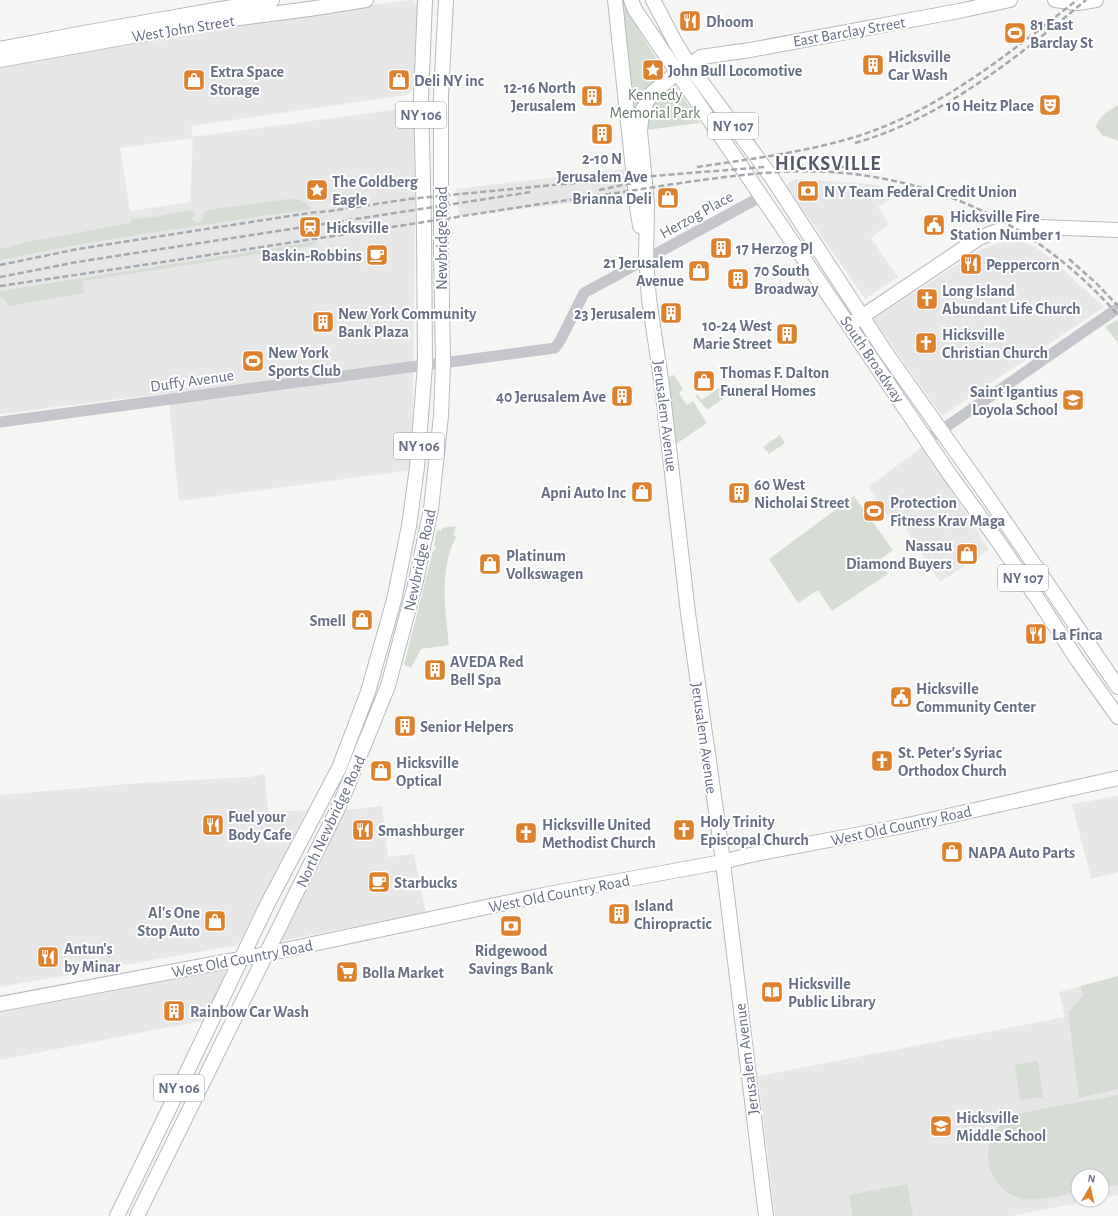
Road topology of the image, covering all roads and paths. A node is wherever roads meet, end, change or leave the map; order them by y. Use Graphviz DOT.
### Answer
graph roads {
  1 [pos="272,0"];
  2 [pos="366,0"];
  3 [pos="425,0"];
  4 [pos="446,0"];
  5 [pos="614,0"];
  6 [pos="631,0"];
  7 [pos="652,0"];
  8 [pos="1010,0"];
  9 [pos="1055,0"];
  10 [pos="1096,0"];
  11 [pos="113,28"];
  12 [pos="89,44"];
  13 [pos="0,49"];
  14 [pos="0,60"];
  15 [pos="683,69"];
  16 [pos="421,112"];
  17 [pos="441,179"];
  18 [pos="762,196"];
  19 [pos="424,230"];
  20 [pos="1118,230"];
  21 [pos="646,260"];
  22 [pos="442,274"];
  23 [pos="1118,308"];
  24 [pos="862,317"];
  25 [pos="849,325"];
  26 [pos="555,348"];
  27 [pos="443,363"];
  28 [pos="425,365"];
  29 [pos="0,422"];
  30 [pos="941,430"];
  31 [pos="927,440"];
  32 [pos="372,680"];
  33 [pos="388,686"];
  34 [pos="1118,687"];
  35 [pos="1118,717"];
  36 [pos="1118,778"];
  37 [pos="330,786"];
  38 [pos="346,789"];
  39 [pos="722,862"];
  40 [pos="266,954"];
  41 [pos="241,959"];
  42 [pos="0,1004"];
  43 [pos="117,1216"];
  44 [pos="137,1216"];
  45 [pos="766,1216"];
  1 -- 11 [label="main road, West John Street"];
  2 -- 12 [label="main road, West John Street"];
  3 -- 16 [label="main road, NY 106"];
  4 -- 17 [label="main road, Newbridge Road / NY 106"];
  5 -- 21 [label="main road, Jerusalem Avenue"];
  6 -- 15 [label="main road, South Broadway / NY 107"];
  7 -- 15 [label="main road, South Broadway / NY 107"];
  8 -- 15 [label="main road, East Barclay Street"];
  9 -- 10 [label="main road"];
  11 -- 12 [label="main road"];
  11 -- 13 [label="main road, West John Street"];
  12 -- 14 [label="main road, West John Street"];
  15 -- 18 [label="main road, South Broadway / NY 107"];
  15 -- 21 [label="main road, Jerusalem Avenue"];
  15 -- 24 [label="main road, South Broadway / NY 107"];
  16 -- 17 [label="main road"];
  16 -- 19 [label="main road, NY 106"];
  17 -- 22 [label="main road, Newbridge Road / NY 106"];
  18 -- 21 [label="street, Herzog Place"];
  18 -- 25 [label="main road, South Broadway / NY 107"];
  19 -- 22 [label="main road"];
  19 -- 28 [label="main road, NY 106"];
  20 -- 24 [label="main road"];
  21 -- 26 [label="street, Herzog Place"];
  21 -- 39 [label="main road, Jerusalem Avenue"];
  22 -- 27 [label="main road, Newbridge Road / NY 106"];
  23 -- 30 [label="street"];
  24 -- 25 [label="main road"];
  24 -- 30 [label="main road, South Broadway / NY 107"];
  25 -- 31 [label="main road, South Broadway / NY 107"];
  26 -- 27 [label="street, Duffy Avenue"];
  27 -- 28 [label="street, Duffy Avenue"];
  27 -- 33 [label="main road, Newbridge Road / NY 106"];
  28 -- 29 [label="street, Duffy Avenue"];
  28 -- 32 [label="main road, NY 106"];
  30 -- 31 [label="street"];
  30 -- 34 [label="main road, South Broadway / NY 107"];
  31 -- 35 [label="main road, South Broadway / NY 107"];
  32 -- 33 [label="main road"];
  32 -- 37 [label="main road, North Newbridge Road / NY 106"];
  33 -- 38 [label="main road, North Newbridge Road / NY 106"];
  36 -- 39 [label="main road, West Old Country Road"];
  37 -- 38 [label="main road"];
  37 -- 41 [label="main road, NY 106"];
  38 -- 40 [label="main road, North Newbridge Road / NY 106"];
  39 -- 40 [label="main road, West Old Country Road"];
  39 -- 45 [label="main road, Jerusalem Avenue"];
  40 -- 41 [label="main road, West Old Country Road"];
  40 -- 44 [label="main road, NY 106"];
  41 -- 42 [label="main road, West Old Country Road"];
  41 -- 43 [label="main road, NY 106"];
}
